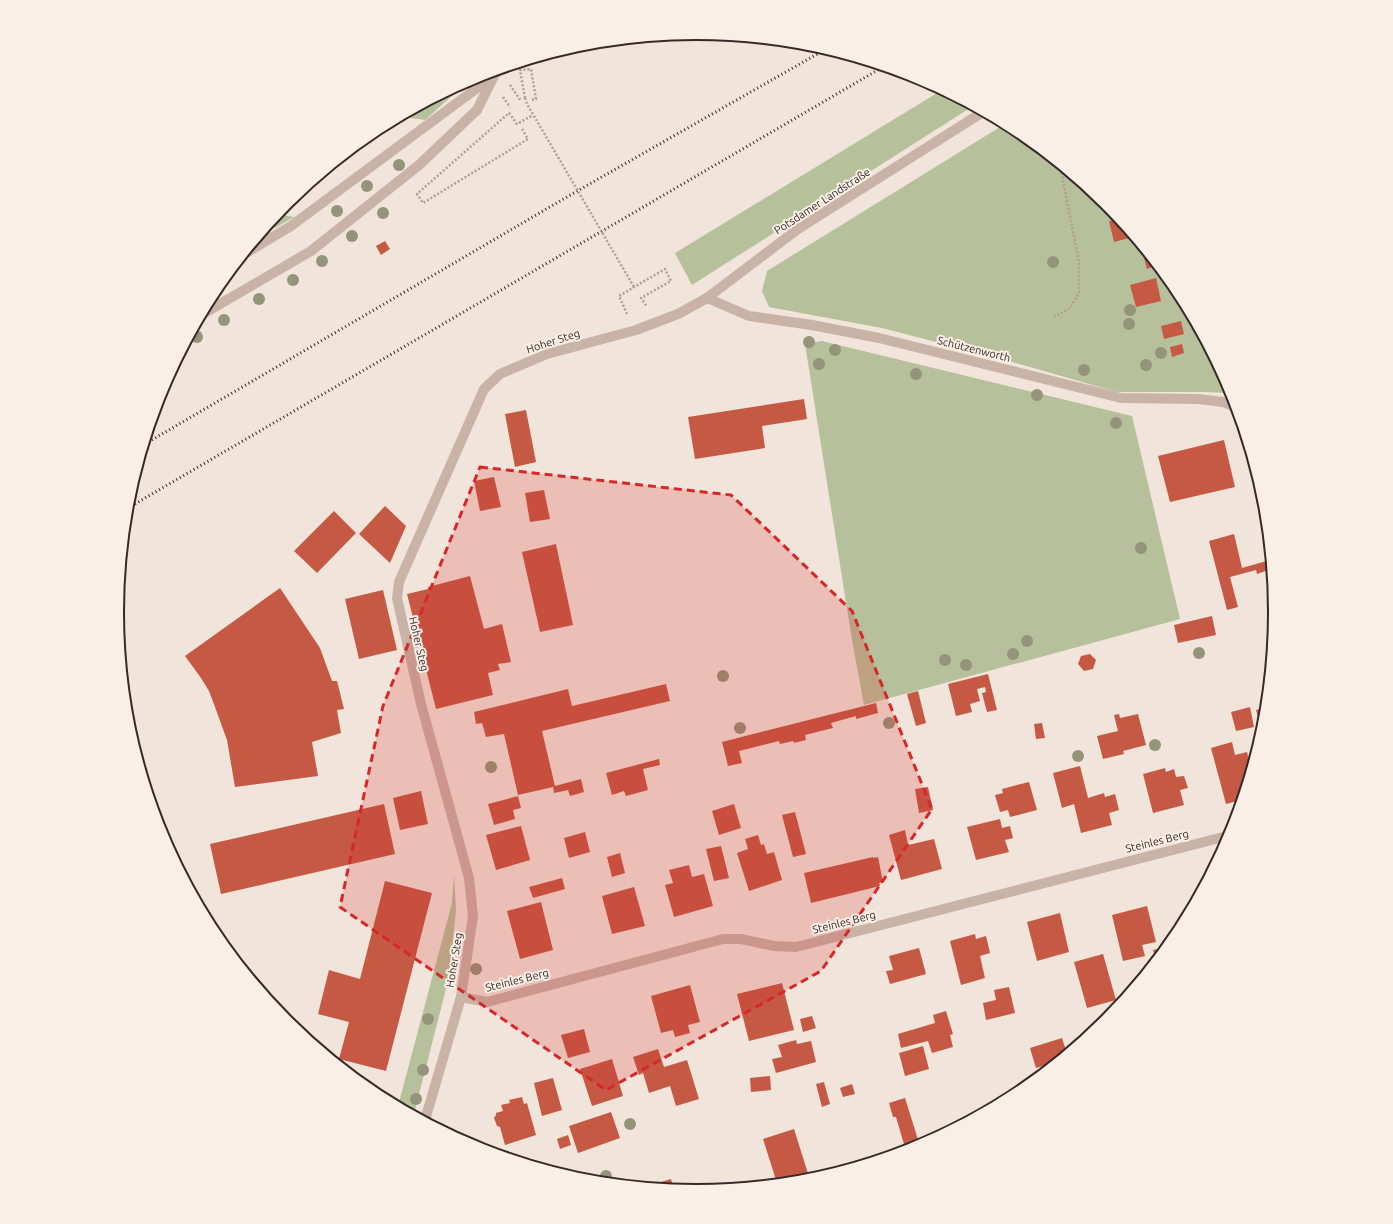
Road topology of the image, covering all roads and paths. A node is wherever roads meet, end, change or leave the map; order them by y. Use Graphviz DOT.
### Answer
graph roads {
  1 [pos="493,78"];
  2 [pos="482,82"];
  3 [pos="507,82"];
  4 [pos="502,96"];
  5 [pos="531,100"];
  6 [pos="521,102"];
  7 [pos="510,106"];
  8 [pos="533,114"];
  9 [pos="978,115"];
  10 [pos="522,129"];
  11 [pos="1061,171"];
  12 [pos="258,245"];
  13 [pos="634,287"];
  14 [pos="619,296"];
  15 [pos="642,298"];
  16 [pos="707,298"];
  17 [pos="212,308"];
  18 [pos="678,314"];
  19 [pos="1054,318"];
  20 [pos="1229,405"];
  21 [pos="1222,837"];
  22 [pos="461,997"];
  23 [pos="426,1116"];
  1 -- 17 [label="street"];
  2 -- 12 [label="street"];
  3 -- 6 [label="path"];
  4 -- 7 [label="path"];
  5 -- 8 [label="path, bridge"];
  8 -- 10 [label="path"];
  8 -- 13 [label="path, bridge"];
  9 -- 16 [label="street, Potsdamer Landstraße"];
  11 -- 19 [label="path"];
  13 -- 14 [label="path"];
  13 -- 15 [label="path"];
  16 -- 18 [label="street, Potsdamer Landstraße"];
  16 -- 20 [label="street, Schützenworth"];
  18 -- 22 [label="street, Hoher Steg"];
  21 -- 22 [label="street, Steinles Berg"];
  22 -- 23 [label="street, Hoher Steg"];
}
